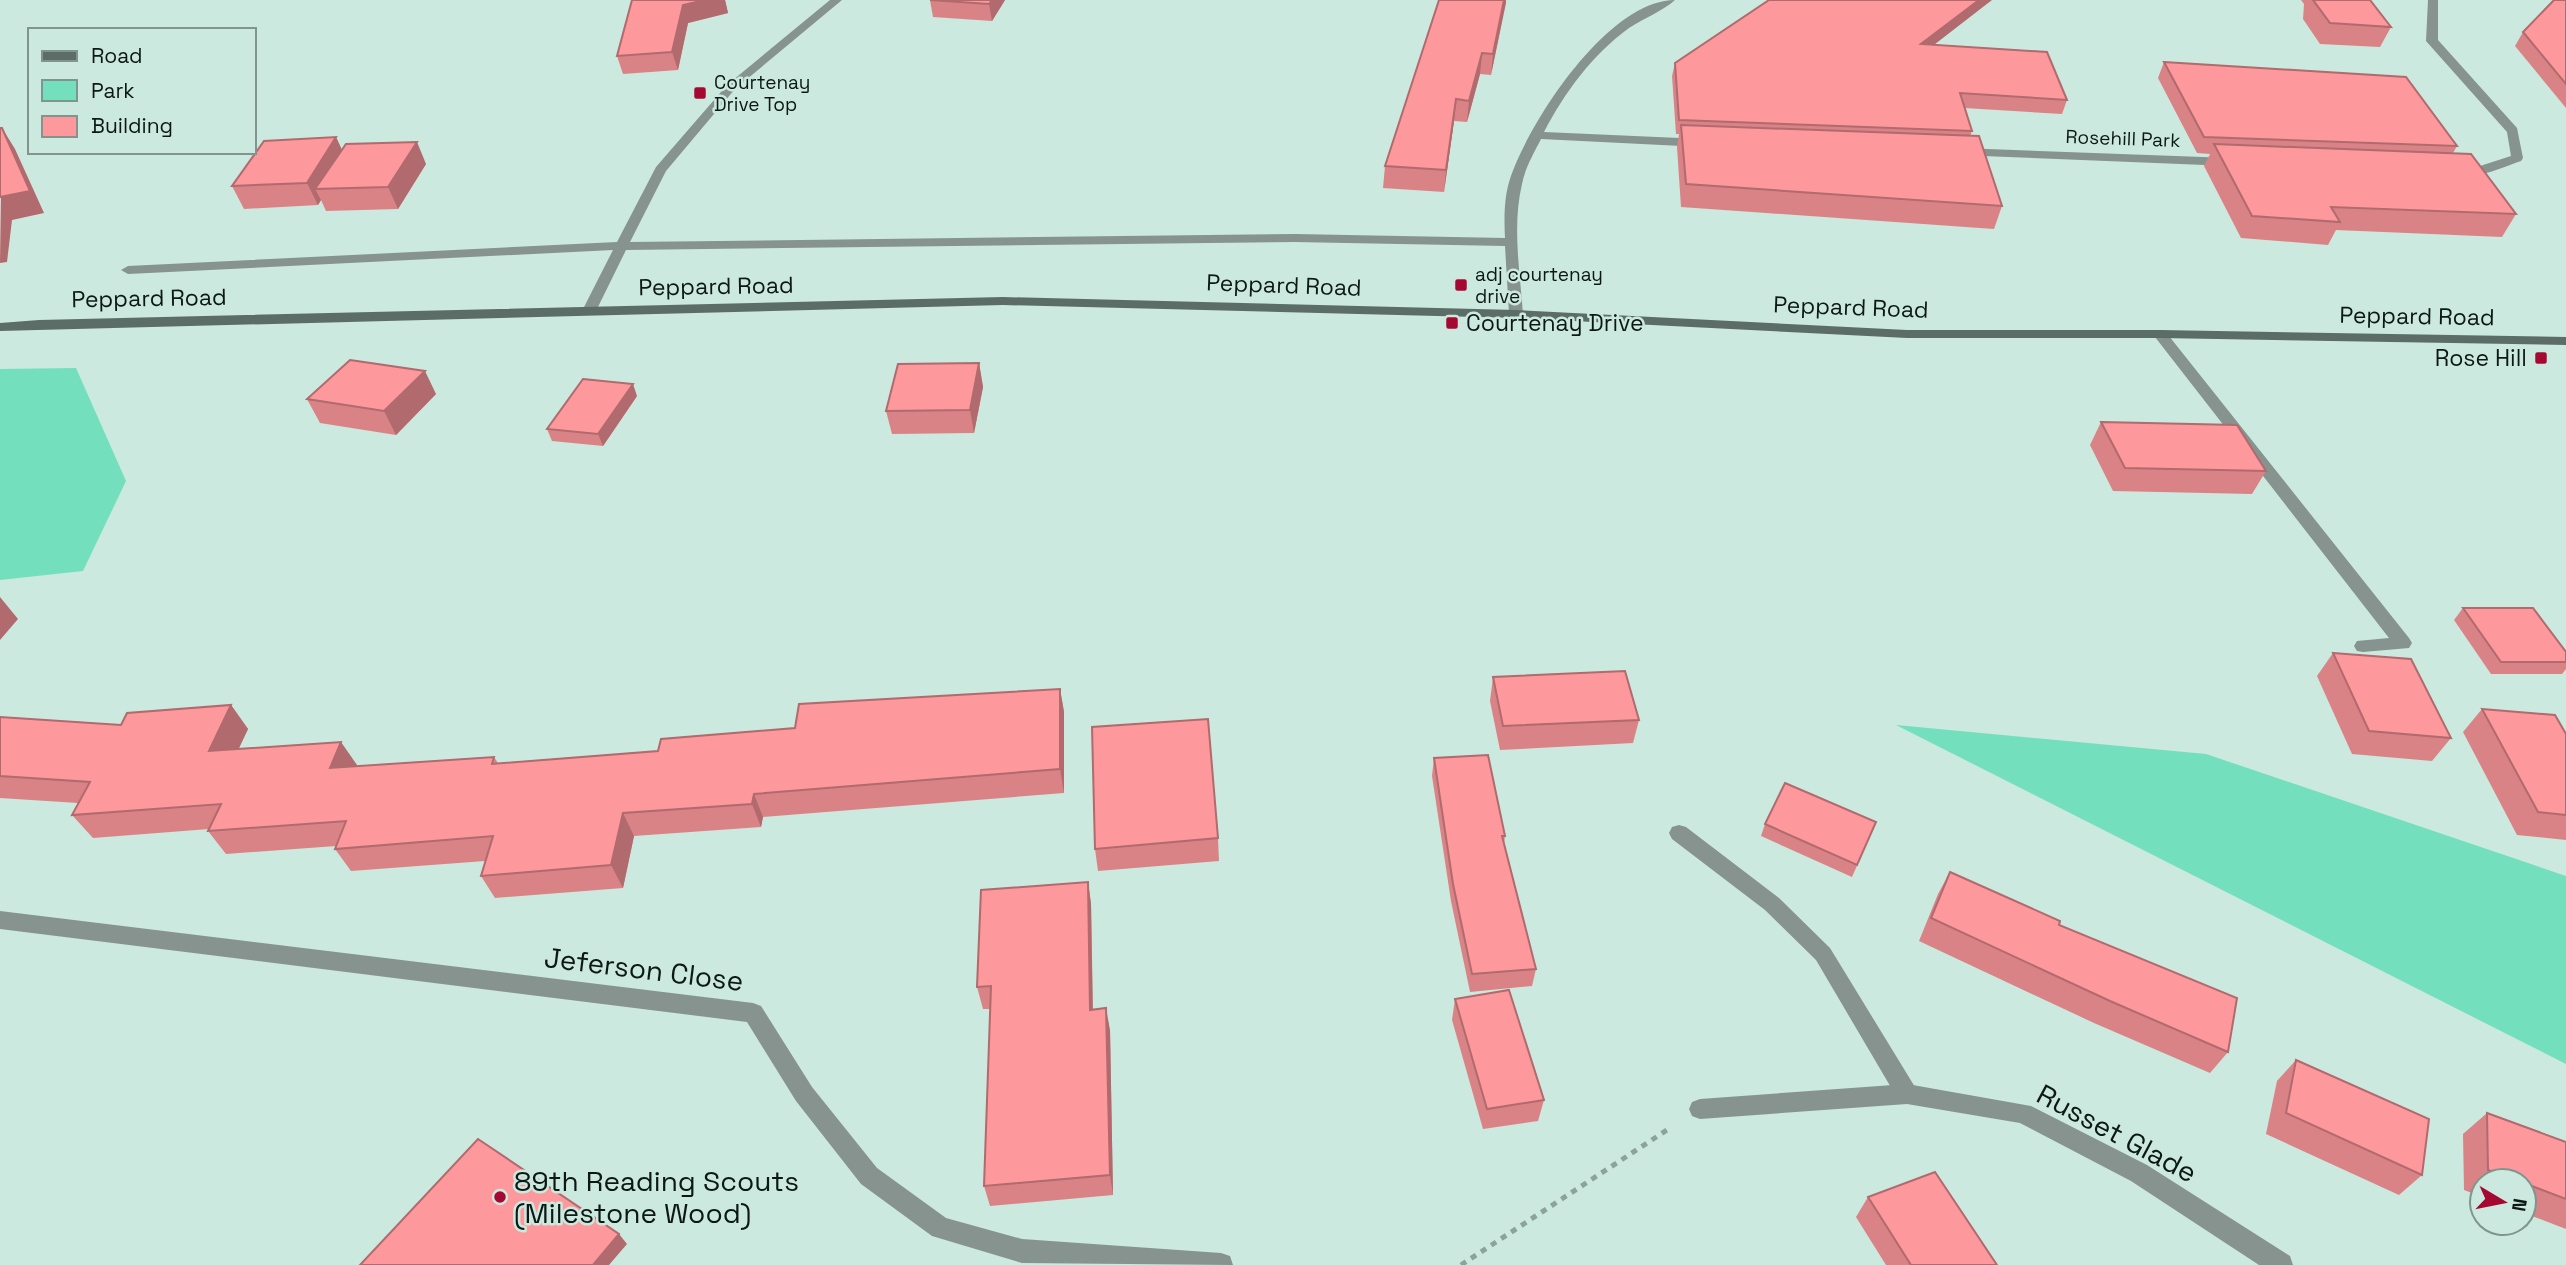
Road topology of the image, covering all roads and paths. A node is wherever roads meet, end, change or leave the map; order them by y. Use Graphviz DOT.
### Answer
graph roads {
  1 [pos="837,0"];
  2 [pos="1670,0"];
  3 [pos="2433,0"];
  4 [pos="1535,135"];
  5 [pos="1720,143"];
  6 [pos="1941,151"];
  7 [pos="2245,162"];
  8 [pos="2453,169"];
  9 [pos="1511,242"];
  10 [pos="621,246"];
  11 [pos="128,270"];
  12 [pos="589,312"];
  13 [pos="1517,314"];
  14 [pos="0,327"];
  15 [pos="2161,334"];
  16 [pos="2566,341"];
  17 [pos="2363,646"];
  18 [pos="1679,834"];
  19 [pos="0,920"];
  20 [pos="1907,1094"];
  21 [pos="1700,1109"];
  22 [pos="1221,1265"];
  23 [pos="1461,1265"];
  24 [pos="2281,1265"];
  1 -- 10 [label="street"];
  2 -- 4 [label="street"];
  3 -- 8 [label="street"];
  4 -- 5 [label="street"];
  4 -- 9 [label="street"];
  6 -- 7 [label="street, Rosehill Park"];
  9 -- 10 [label="street, Peppard Road"];
  9 -- 13 [label="street"];
  10 -- 11 [label="street, Peppard Road"];
  10 -- 12 [label="street"];
  12 -- 13 [label="main road, Peppard Road"];
  12 -- 14 [label="main road, Peppard Road"];
  13 -- 15 [label="main road, Peppard Road"];
  15 -- 16 [label="main road, Peppard Road"];
  15 -- 17 [label="street"];
  18 -- 20 [label="street"];
  19 -- 22 [label="street, Jeferson Close"];
  20 -- 21 [label="street, Russet Glade"];
  20 -- 24 [label="street, Russet Glade"];
  21 -- 23 [label="path"];
}
